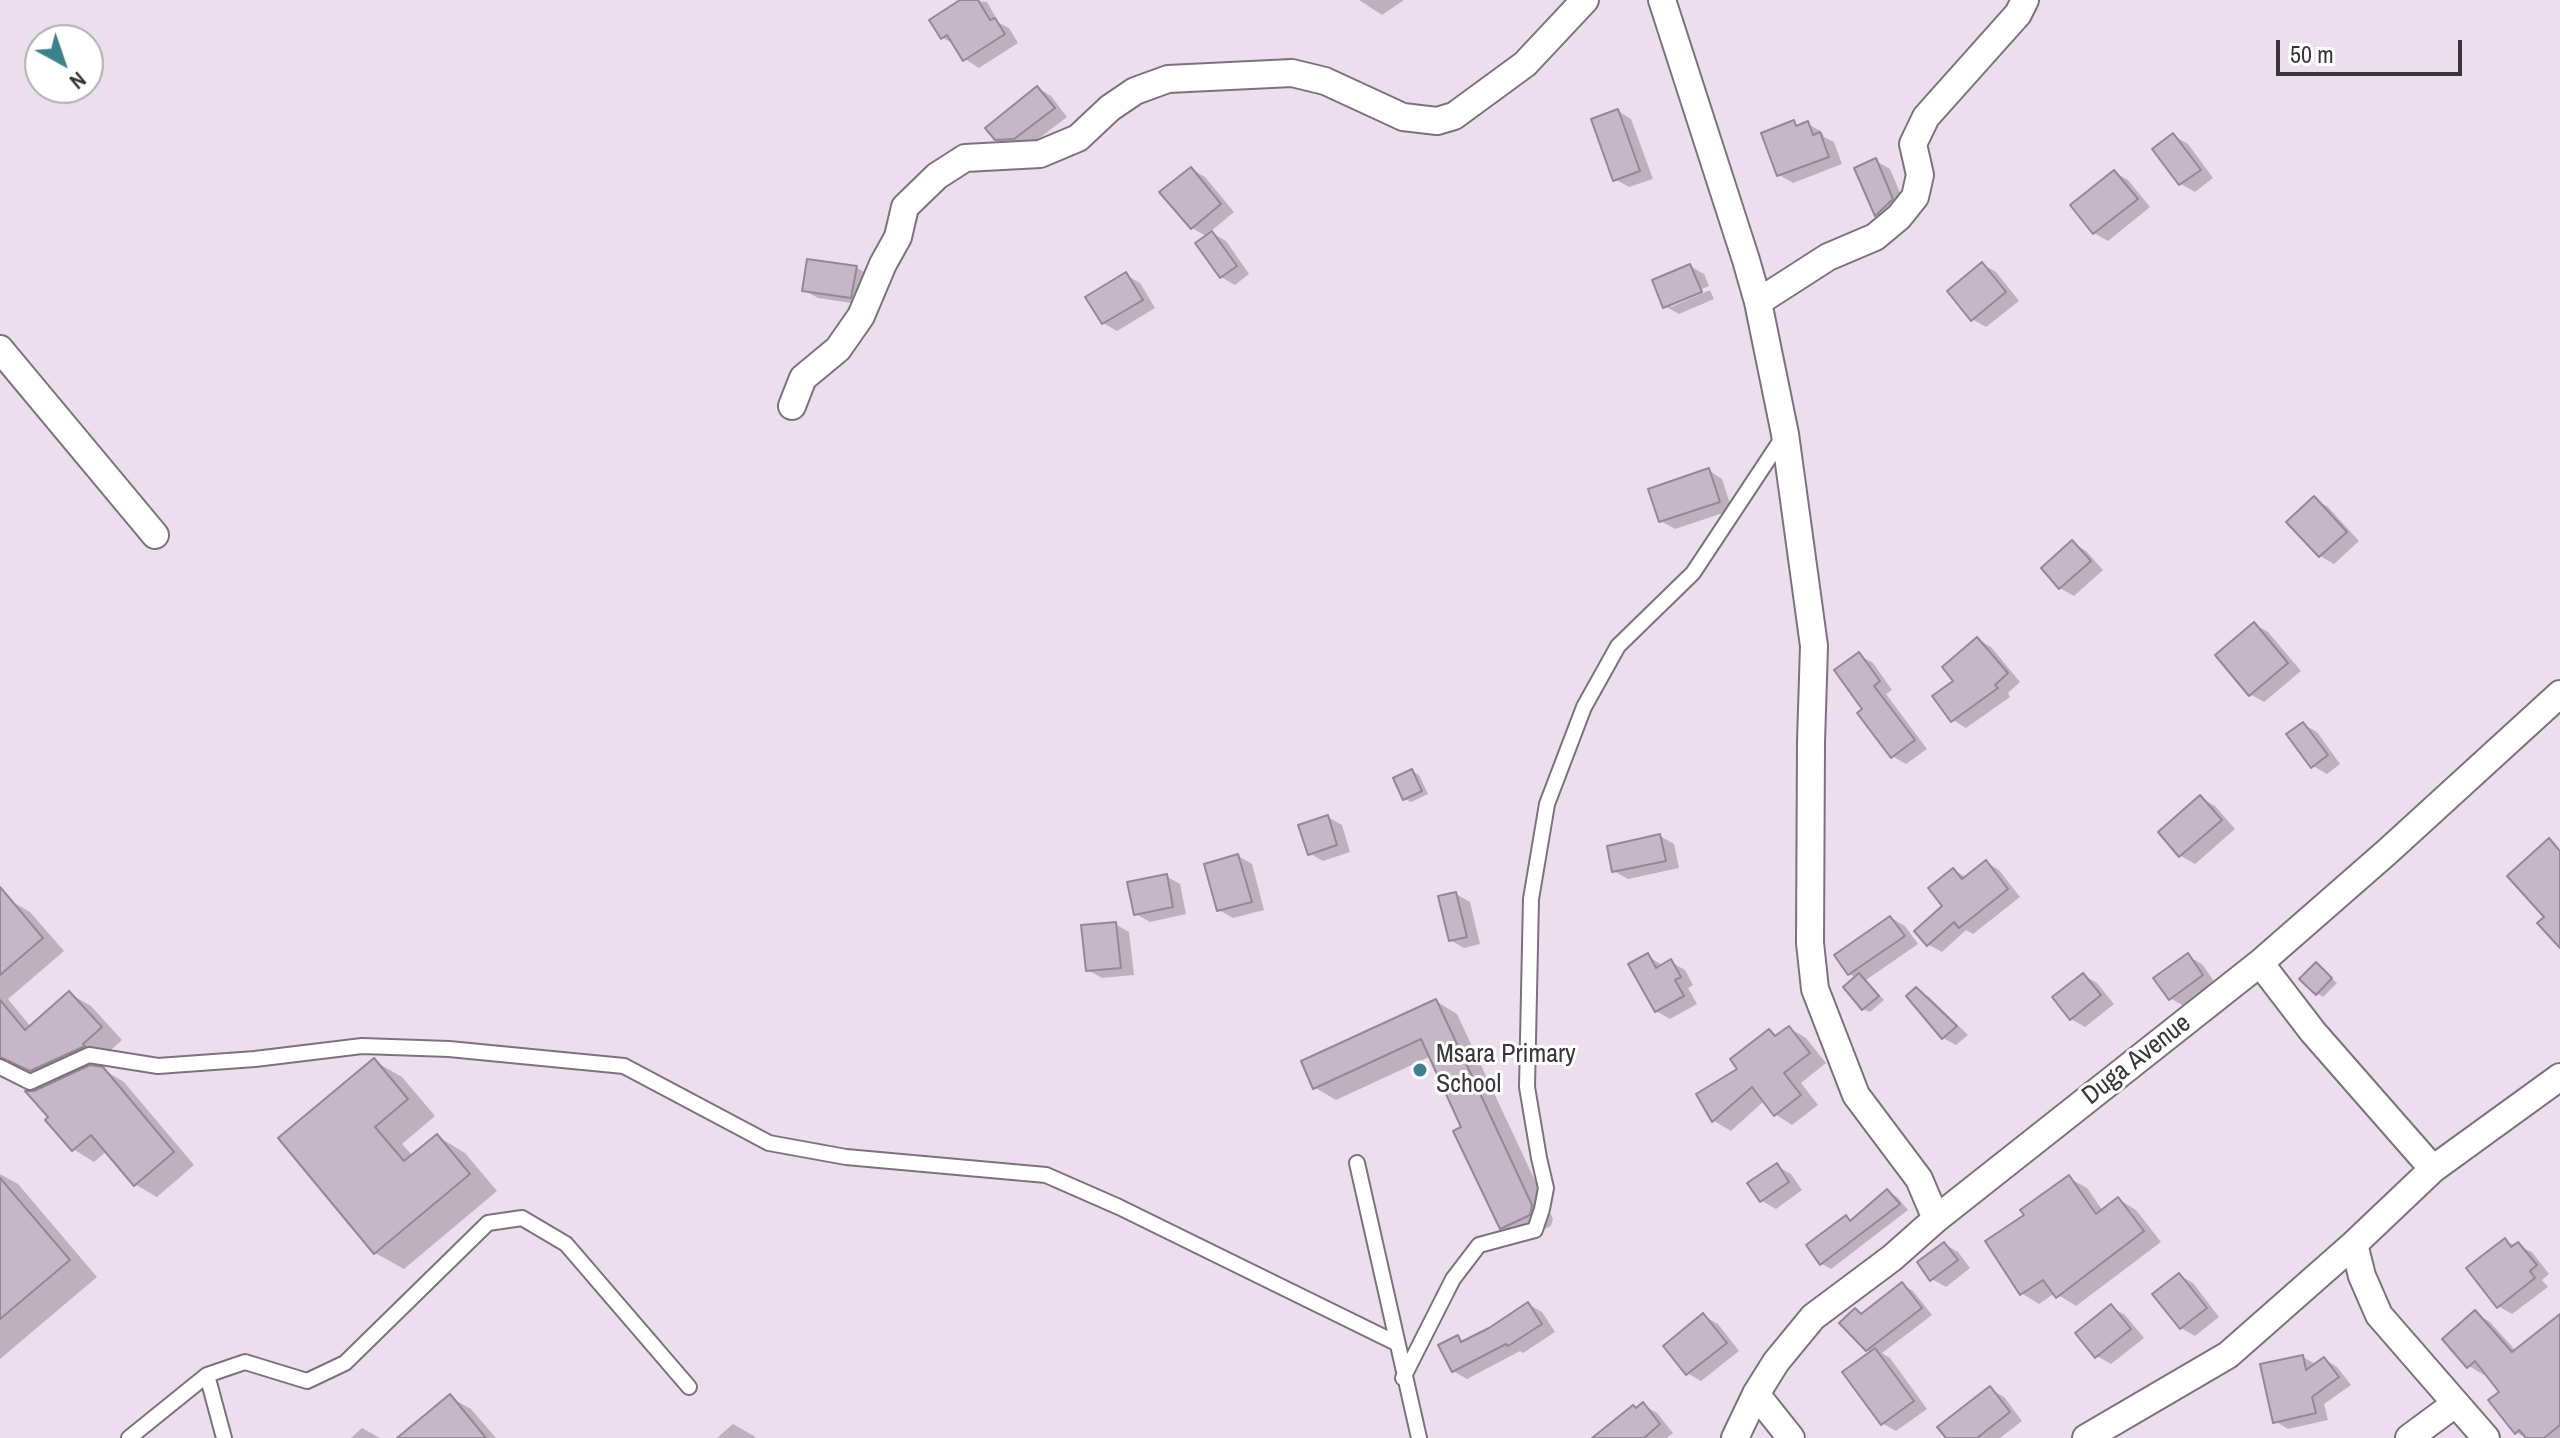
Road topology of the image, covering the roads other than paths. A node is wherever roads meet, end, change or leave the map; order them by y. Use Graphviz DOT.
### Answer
graph roads {
  1 [pos="1585,0"];
  2 [pos="1662,0"];
  3 [pos="2025,0"];
  4 [pos="1758,302"];
  5 [pos="0,349"];
  6 [pos="792,406"];
  7 [pos="1785,434"];
  8 [pos="155,535"];
  9 [pos="2560,694"];
  10 [pos="2260,963"];
  11 [pos="0,1067"];
  12 [pos="2560,1077"];
  13 [pos="1357,1163"];
  14 [pos="2433,1169"];
  15 [pos="1936,1219"];
  16 [pos="2354,1244"];
  17 [pos="1396,1343"];
  18 [pos="207,1375"];
  19 [pos="1403,1378"];
  20 [pos="689,1387"];
  21 [pos="1756,1394"];
  22 [pos="2455,1404"];
  23 [pos="129,1438"];
  24 [pos="224,1438"];
  25 [pos="1419,1438"];
  26 [pos="1735,1438"];
  27 [pos="1791,1438"];
  28 [pos="2086,1438"];
  29 [pos="2409,1438"];
  30 [pos="2486,1438"];
  1 -- 6 [label="street"];
  2 -- 4 [label="street"];
  3 -- 4 [label="street"];
  4 -- 7 [label="street"];
  5 -- 8 [label="street"];
  7 -- 15 [label="street"];
  7 -- 19 [label="lane"];
  9 -- 10 [label="street, Duga Avenue"];
  10 -- 14 [label="street"];
  10 -- 15 [label="street, Duga Avenue"];
  11 -- 17 [label="lane"];
  12 -- 14 [label="street"];
  13 -- 17 [label="lane"];
  14 -- 16 [label="street"];
  15 -- 21 [label="street, Duga Avenue"];
  16 -- 22 [label="street"];
  16 -- 28 [label="street"];
  17 -- 19 [label="lane"];
  18 -- 20 [label="lane"];
  18 -- 23 [label="lane"];
  18 -- 24 [label="lane"];
  19 -- 25 [label="lane"];
  21 -- 26 [label="street, Duga Avenue"];
  21 -- 27 [label="street"];
  22 -- 29 [label="street"];
  22 -- 30 [label="street"];
}
